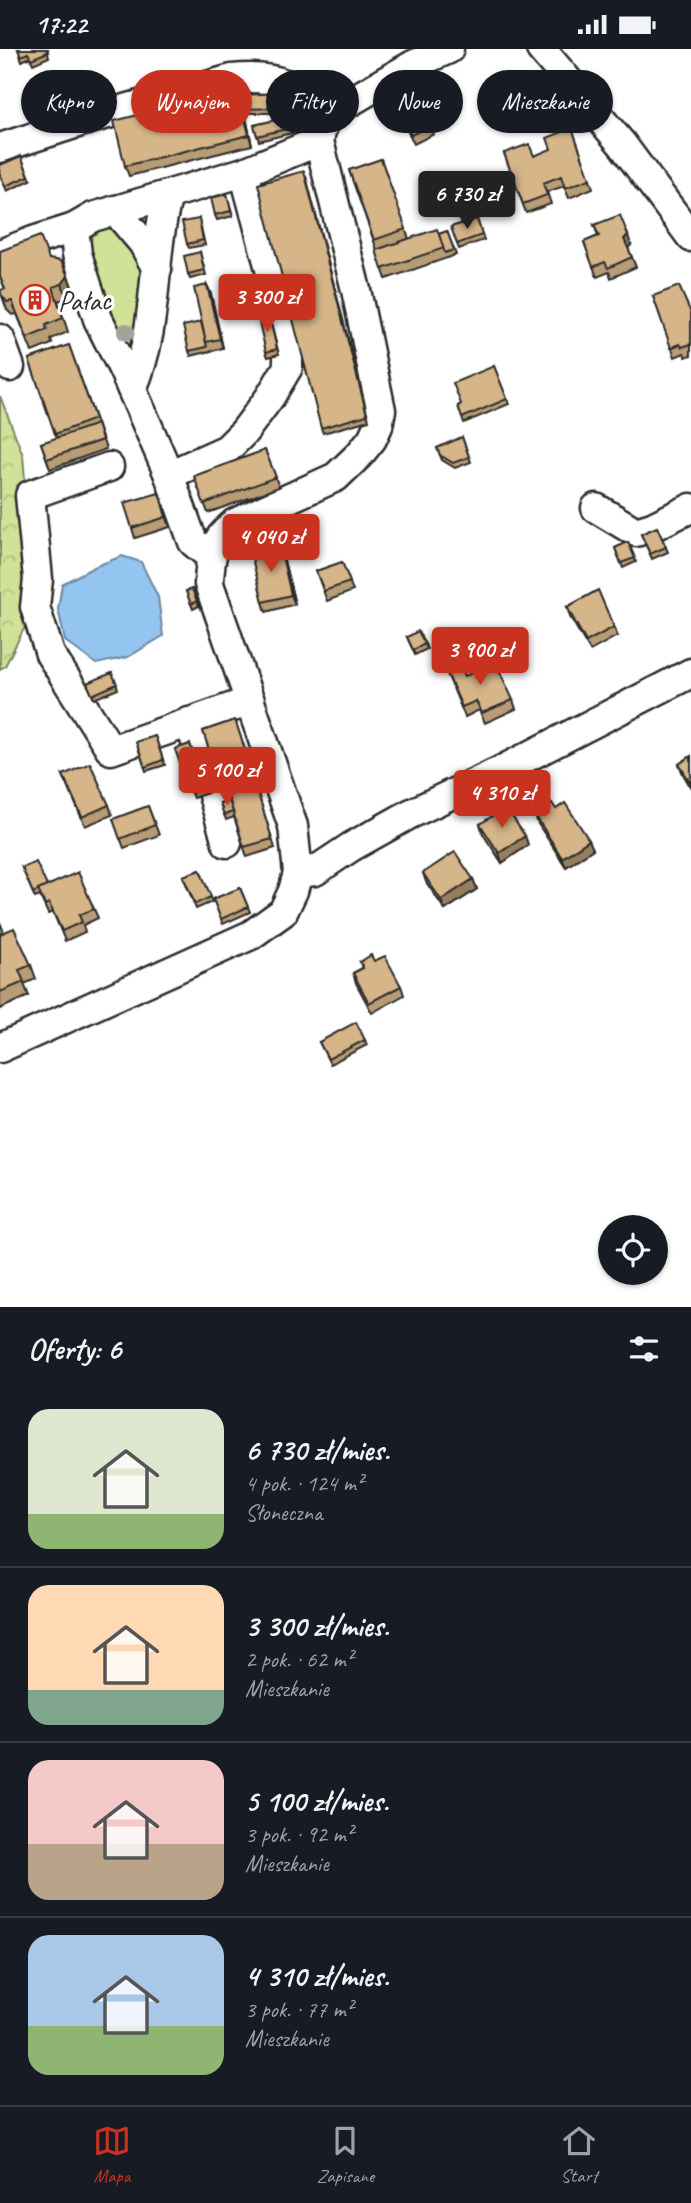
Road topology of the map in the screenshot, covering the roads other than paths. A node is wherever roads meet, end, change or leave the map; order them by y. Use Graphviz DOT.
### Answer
graph roads {
  1 [pos="449,49"];
  2 [pos="541,49"];
  3 [pos="266,78"];
  4 [pos="359,96"];
  5 [pos="320,133"];
  6 [pos="318,141"];
  7 [pos="0,148"];
  8 [pos="244,172"];
  9 [pos="168,195"];
  10 [pos="115,210"];
  11 [pos="74,229"];
  12 [pos="691,237"];
  13 [pos="0,254"];
  14 [pos="157,269"];
  15 [pos="0,339"];
  16 [pos="10,367"];
  17 [pos="132,389"];
  18 [pos="108,467"];
  19 [pos="169,475"];
  20 [pos="691,508"];
  21 [pos="596,509"];
  22 [pos="210,556"];
  23 [pos="691,673"];
  24 [pos="250,701"];
  25 [pos="190,722"];
  26 [pos="227,843"];
  27 [pos="298,873"];
  28 [pos="0,1048"];
  1 -- 4 [label="street"];
  2 -- 12 [label="street"];
  3 -- 7 [label="street"];
  5 -- 6 [label="street"];
  6 -- 8 [label="street"];
  6 -- 22 [label="street"];
  8 -- 9 [label="street"];
  8 -- 19 [label="street"];
  9 -- 10 [label="street"];
  9 -- 14 [label="street"];
  10 -- 11 [label="street"];
  10 -- 14 [label="street"];
  11 -- 13 [label="street"];
  11 -- 17 [label="street"];
  14 -- 17 [label="street"];
  15 -- 16 [label="street"];
  17 -- 19 [label="street"];
  18 -- 25 [label="street"];
  19 -- 22 [label="street"];
  20 -- 21 [label="street"];
  22 -- 24 [label="street"];
  23 -- 27 [label="street"];
  24 -- 25 [label="street"];
  24 -- 27 [label="street"];
  25 -- 26 [label="street"];
  27 -- 28 [label="street"];
}
